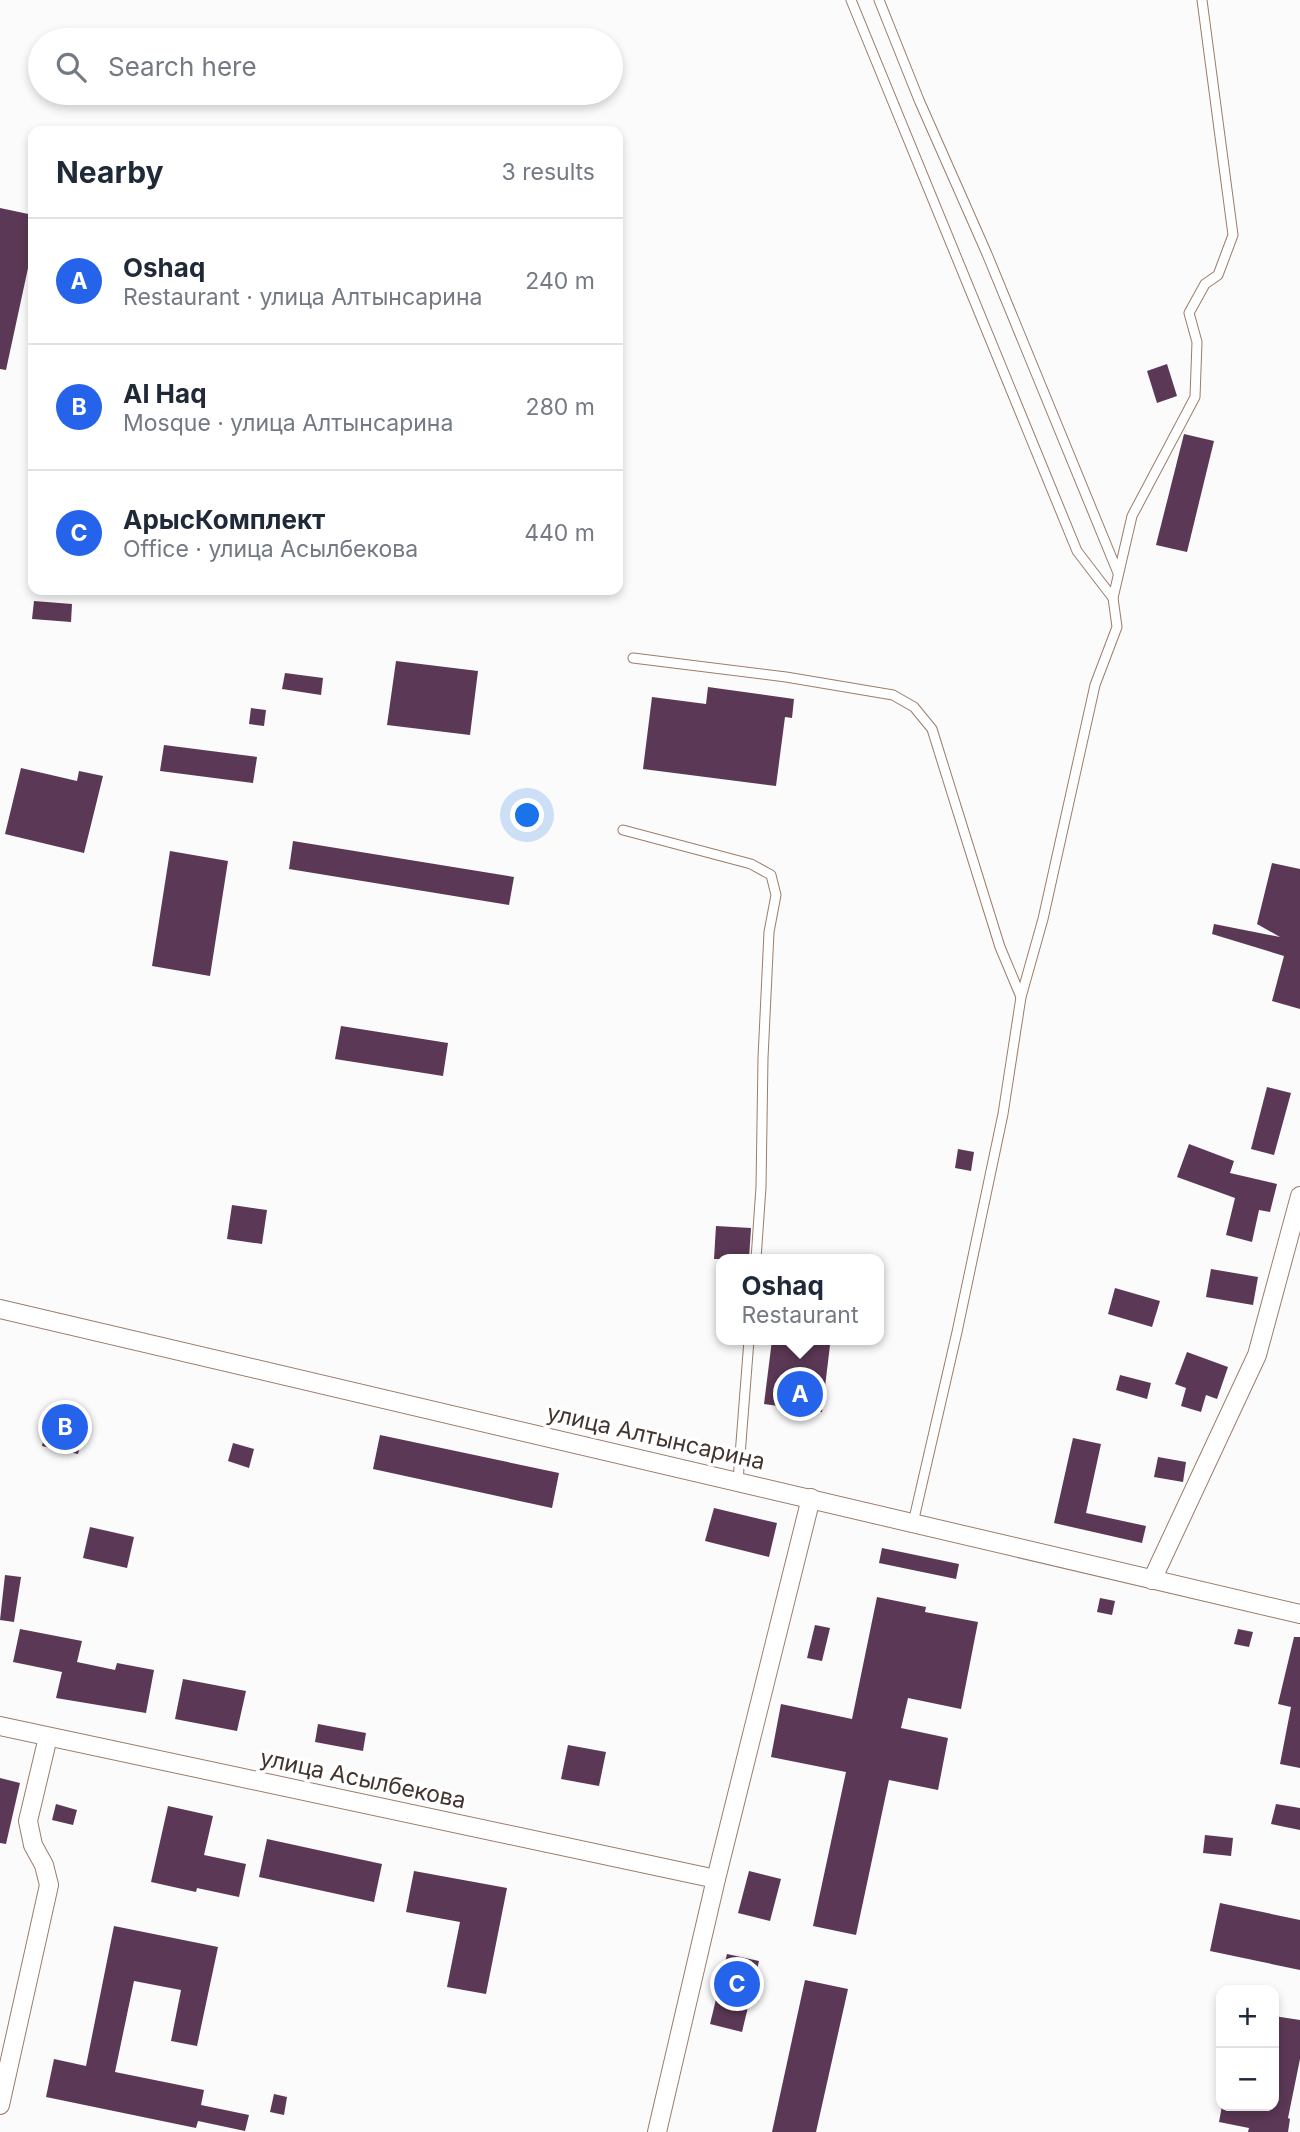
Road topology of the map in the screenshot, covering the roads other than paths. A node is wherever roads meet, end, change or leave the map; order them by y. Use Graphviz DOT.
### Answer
graph roads {
  1 [pos="851,0"];
  2 [pos="879,0"];
  3 [pos="1202,0"];
  4 [pos="1118,574"];
  5 [pos="1113,598"];
  6 [pos="634,658"];
  7 [pos="623,830"];
  8 [pos="1021,997"];
  9 [pos="1300,1196"];
  10 [pos="756,1254"];
  11 [pos="0,1308"];
  12 [pos="749,1345"];
  13 [pos="738,1481"];
  14 [pos="811,1498"];
  15 [pos="913,1523"];
  16 [pos="1152,1580"];
  17 [pos="1300,1614"];
  18 [pos="0,1726"];
  19 [pos="48,1737"];
  20 [pos="716,1879"];
  21 [pos="0,2105"];
  22 [pos="657,2132"];
  1 -- 5 [label="lane"];
  2 -- 4 [label="lane"];
  3 -- 4 [label="lane"];
  4 -- 5 [label="lane"];
  5 -- 8 [label="lane"];
  6 -- 8 [label="lane"];
  7 -- 10 [label="lane"];
  8 -- 15 [label="lane"];
  9 -- 16 [label="street"];
  11 -- 13 [label="street, улица Алтынсарина"];
  12 -- 13 [label="lane"];
  13 -- 14 [label="street, улица Алтынсарина"];
  14 -- 15 [label="street, улица Алтынсарина"];
  14 -- 20 [label="street"];
  15 -- 16 [label="street, улица Алтынсарина"];
  16 -- 17 [label="street, улица Алтынсарина"];
  18 -- 19 [label="street, улица Асылбекова"];
  19 -- 20 [label="street, улица Асылбекова"];
  19 -- 21 [label="street"];
  20 -- 22 [label="street"];
}
